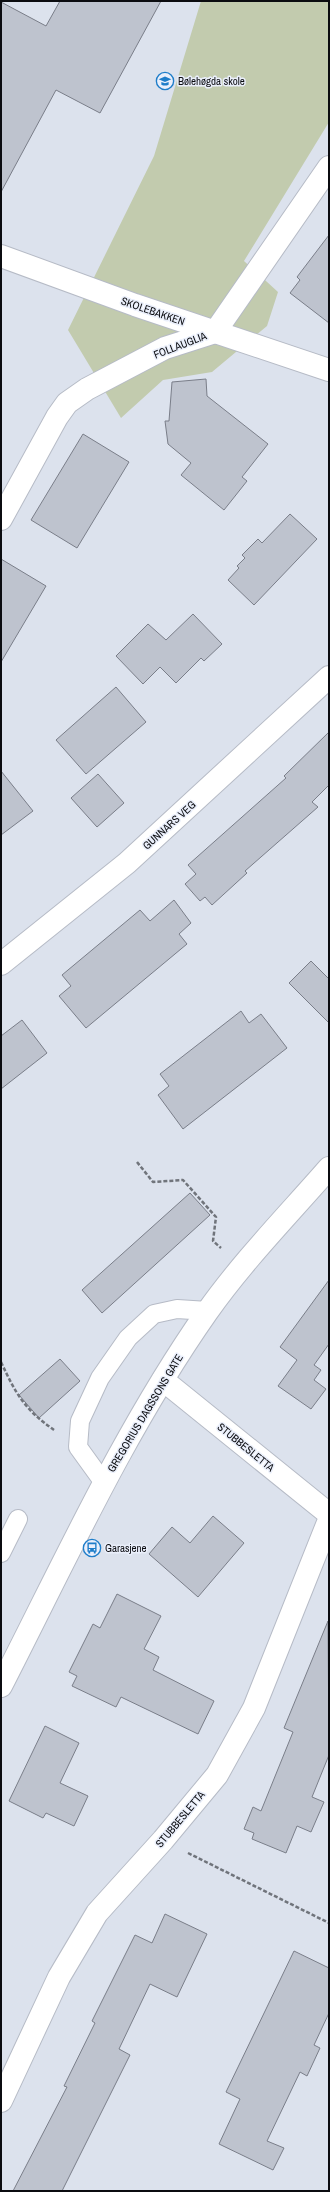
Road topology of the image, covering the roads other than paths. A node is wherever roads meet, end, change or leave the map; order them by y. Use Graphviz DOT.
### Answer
graph roads {
  1 [pos="329,167"];
  2 [pos="1,256"];
  3 [pos="215,332"];
  4 [pos="329,370"];
  5 [pos="1,519"];
  6 [pos="329,677"];
  7 [pos="1,964"];
  8 [pos="329,1168"];
  9 [pos="208,1311"];
  10 [pos="163,1380"];
  11 [pos="104,1483"];
  12 [pos="329,1514"];
  13 [pos="18,1519"];
  14 [pos="329,1520"];
  15 [pos="1,1553"];
  16 [pos="1,1686"];
  17 [pos="1,2101"];
  1 -- 3 [label="street, FOLLAUGLIA"];
  2 -- 3 [label="street, SKOLEBAKKEN"];
  3 -- 4 [label="street, SKOLEBAKKEN"];
  3 -- 5 [label="street, FOLLAUGLIA"];
  6 -- 7 [label="street, GUNNARS VEG"];
  8 -- 9 [label="street, GREGORIUS DAGSSONS GATE"];
  9 -- 10 [label="street, GREGORIUS DAGSSONS GATE"];
  9 -- 11 [label="lane"];
  10 -- 11 [label="street, GREGORIUS DAGSSONS GATE"];
  10 -- 12 [label="street, STUBBESLETTA"];
  11 -- 16 [label="street, GREGORIUS DAGSSONS GATE"];
  13 -- 15 [label="lane"];
  14 -- 17 [label="street, STUBBESLETTA"];
}
